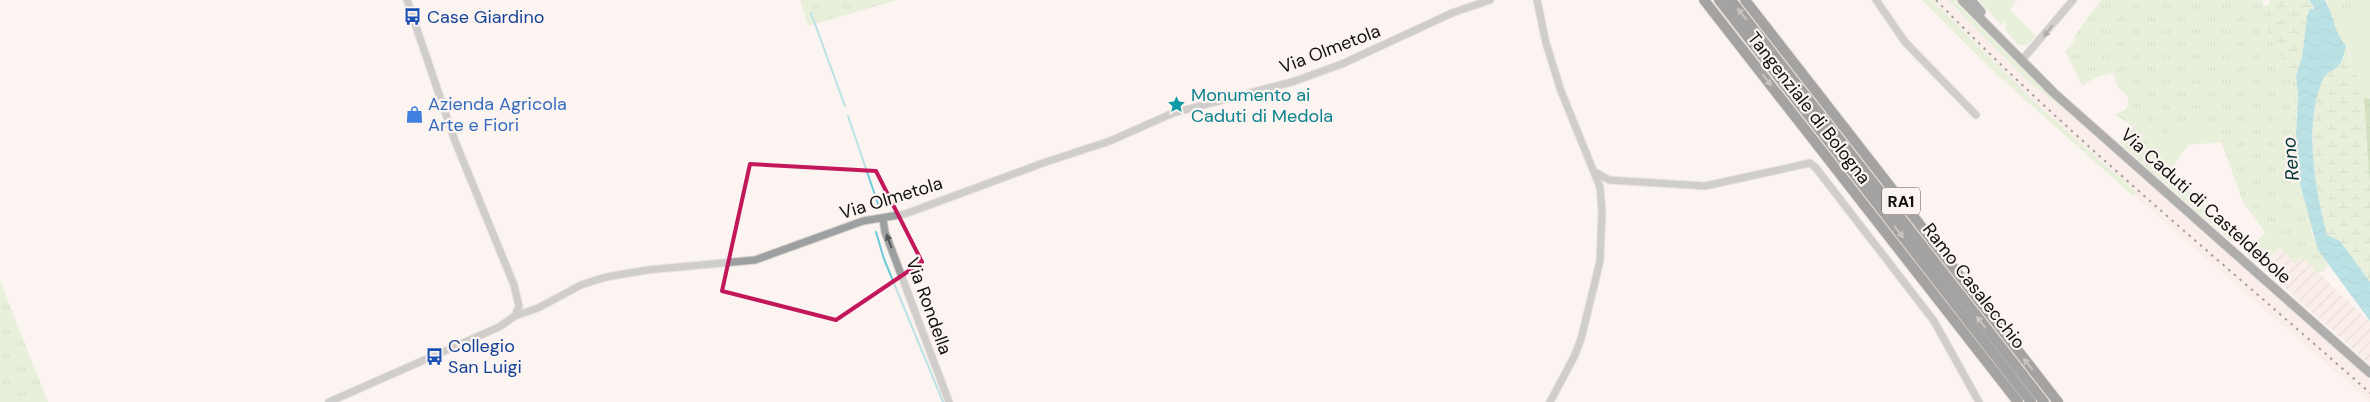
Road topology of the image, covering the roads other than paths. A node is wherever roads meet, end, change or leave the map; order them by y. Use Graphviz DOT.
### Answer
graph roads {
  1 [pos="407,0"];
  2 [pos="1490,0"];
  3 [pos="1537,0"];
  4 [pos="1704,0"];
  5 [pos="1719,0"];
  6 [pos="1731,0"];
  7 [pos="1745,0"];
  8 [pos="1876,0"];
  9 [pos="1962,0"];
  10 [pos="1971,0"];
  11 [pos="2073,0"];
  12 [pos="2004,41"];
  13 [pos="2022,60"];
  14 [pos="1976,115"];
  15 [pos="1595,172"];
  16 [pos="1609,180"];
  17 [pos="1600,191"];
  18 [pos="883,219"];
  19 [pos="515,316"];
  20 [pos="2370,373"];
  21 [pos="329,402"];
  22 [pos="948,402"];
  23 [pos="1550,402"];
  24 [pos="1979,402"];
  25 [pos="2018,402"];
  26 [pos="2031,402"];
  27 [pos="2044,402"];
  28 [pos="2058,402"];
  1 -- 19 [label="street"];
  2 -- 18 [label="street, Via Olmetola"];
  3 -- 15 [label="street"];
  4 -- 25 [label="highway, Tangenziale di Bologna / RA1, one-way"];
  5 -- 26 [label="highway, Ramo Casalecchio, one-way"];
  27 -- 6 [label="highway, Ramo Casalecchio, one-way"];
  28 -- 7 [label="highway, Tangenziale di Bologna / RA1, one-way"];
  8 -- 14 [label="street"];
  9 -- 12 [label="main road"];
  10 -- 12 [label="main road"];
  11 -- 13 [label="street, one-way"];
  12 -- 13 [label="main road, Via Caduti di Casteldebole"];
  13 -- 20 [label="main road, Via Caduti di Casteldebole"];
  15 -- 16 [label="street"];
  15 -- 17 [label="street"];
  16 -- 17 [label="street"];
  16 -- 24 [label="street"];
  17 -- 23 [label="street"];
  18 -- 19 [label="street, Via Olmetola"];
  22 -- 18 [label="street, Via Rondella, one-way"];
  19 -- 21 [label="street, Via Olmetola"];
}
